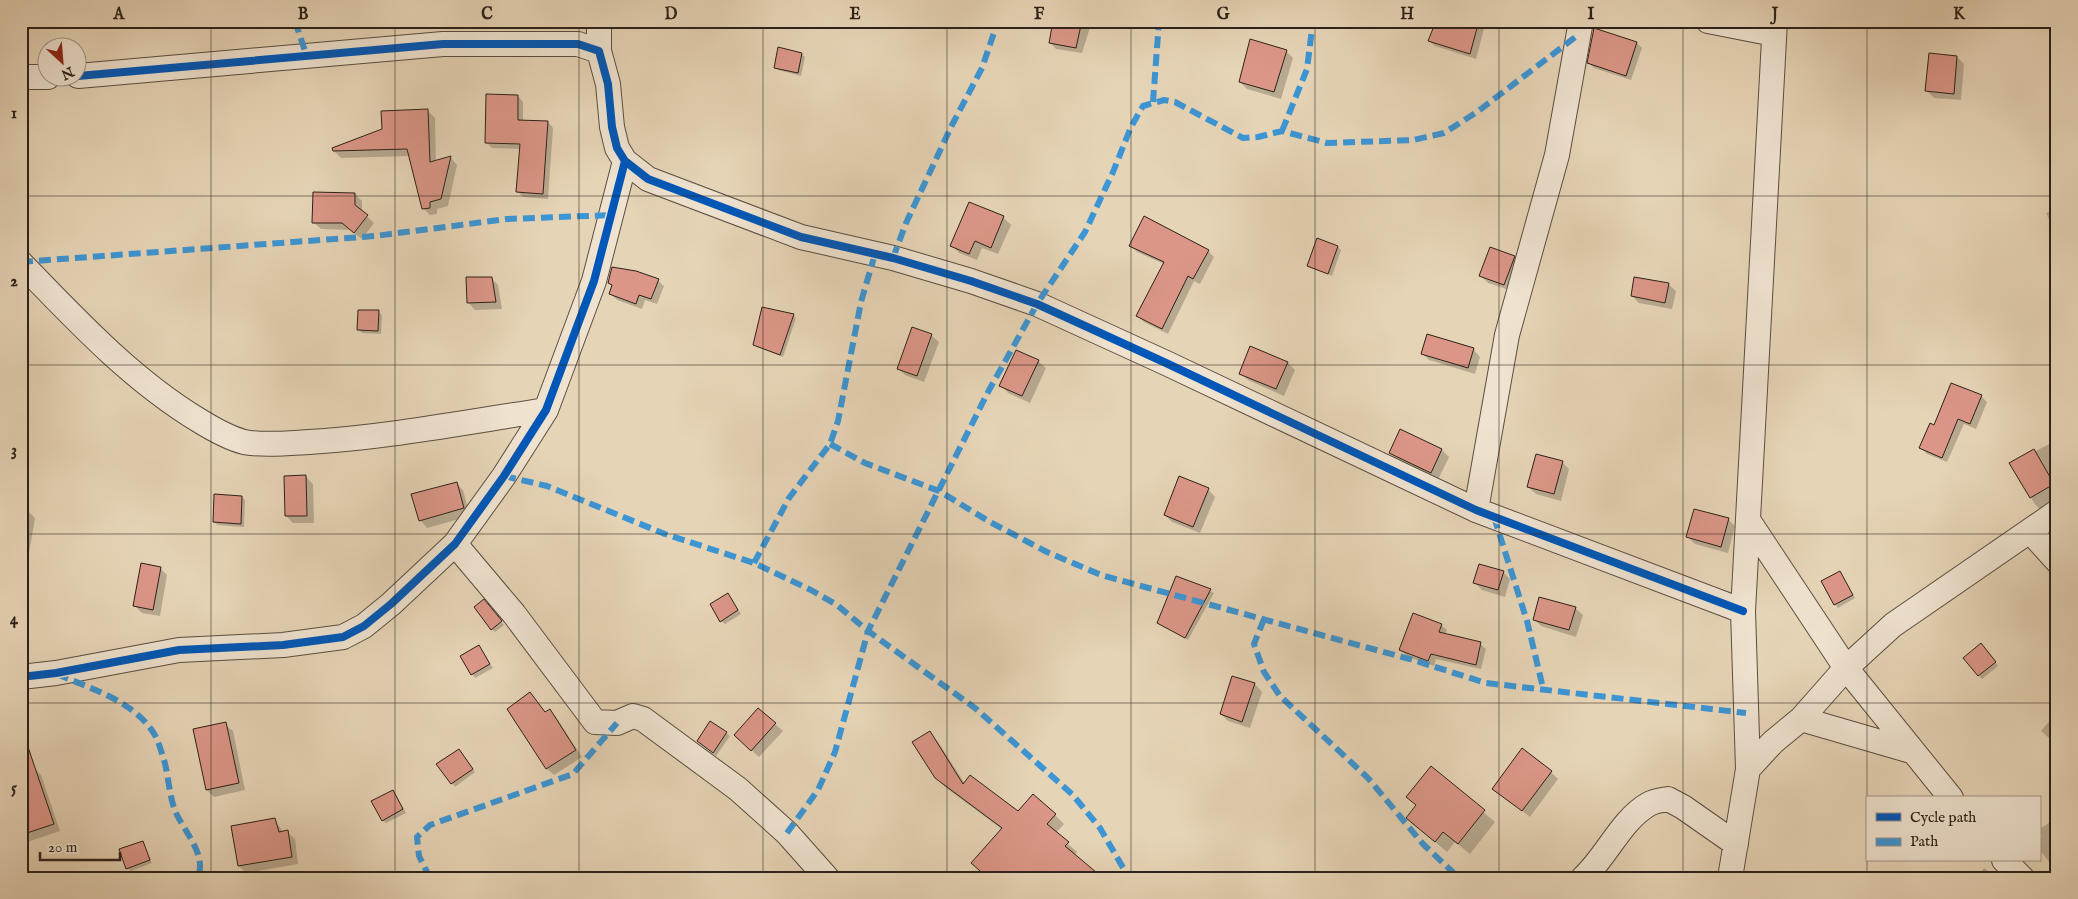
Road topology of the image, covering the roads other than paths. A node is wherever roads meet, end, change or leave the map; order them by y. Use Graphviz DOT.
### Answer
graph roads {
  1 [pos="599,21"];
  2 [pos="1581,21"];
  3 [pos="1708,21"];
  4 [pos="1774,28"];
  5 [pos="599,51"];
  6 [pos="88,75"];
  7 [pos="21,77"];
  8 [pos="38,77"];
  9 [pos="625,161"];
  10 [pos="21,263"];
  11 [pos="546,410"];
  12 [pos="1476,510"];
  13 [pos="2057,512"];
  14 [pos="1748,520"];
  15 [pos="2030,530"];
  16 [pos="455,544"];
  17 [pos="2057,561"];
  18 [pos="1743,611"];
  19 [pos="1846,668"];
  20 [pos="21,677"];
  21 [pos="1801,719"];
  22 [pos="1912,751"];
  23 [pos="1748,769"];
  24 [pos="1949,796"];
  25 [pos="1736,844"];
  26 [pos="2006,862"];
  27 [pos="827,878"];
  28 [pos="1583,878"];
  29 [pos="1730,878"];
  30 [pos="2022,878"];
  1 -- 5 [label="street"];
  2 -- 12 [label="street"];
  3 -- 4 [label="street"];
  4 -- 14 [label="street"];
  5 -- 6 [label="street"];
  5 -- 9 [label="street"];
  7 -- 8 [label="street"];
  9 -- 11 [label="street"];
  9 -- 12 [label="street"];
  10 -- 11 [label="street"];
  11 -- 16 [label="street"];
  12 -- 18 [label="street"];
  13 -- 15 [label="street"];
  14 -- 18 [label="street"];
  14 -- 19 [label="street"];
  15 -- 17 [label="street"];
  15 -- 19 [label="street"];
  16 -- 20 [label="street"];
  16 -- 27 [label="street"];
  18 -- 23 [label="street"];
  19 -- 21 [label="street"];
  19 -- 22 [label="street"];
  21 -- 22 [label="street"];
  21 -- 23 [label="street"];
  22 -- 24 [label="street"];
  23 -- 25 [label="street"];
  25 -- 28 [label="street"];
  25 -- 29 [label="street"];
  26 -- 30 [label="street"];
}
